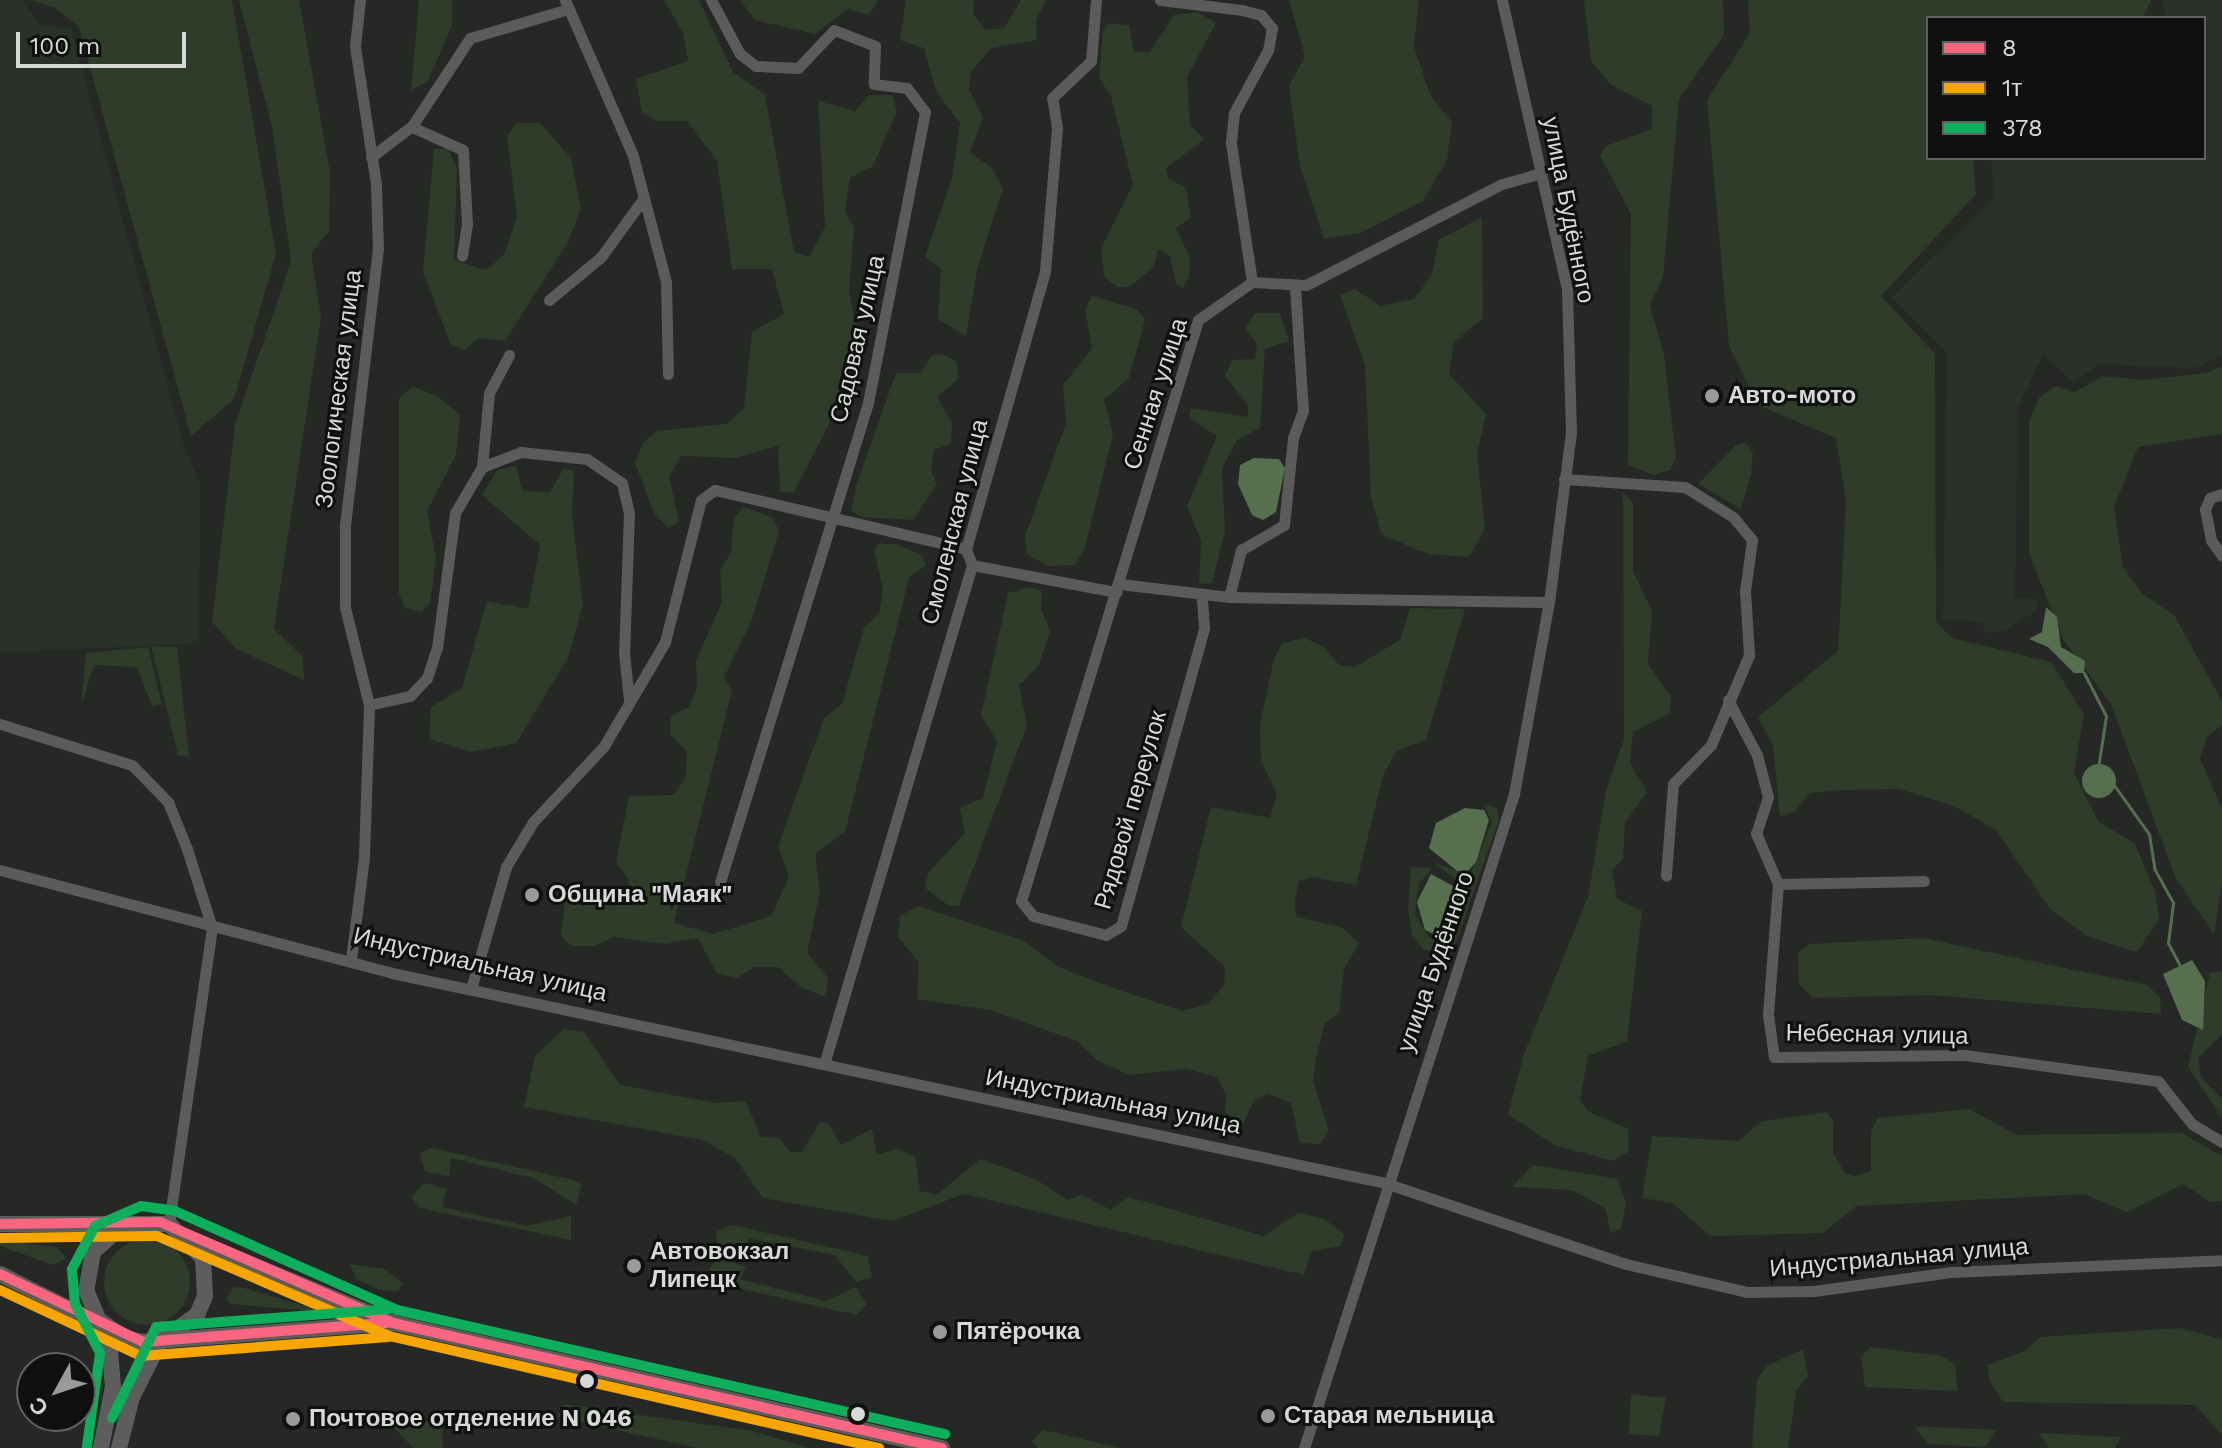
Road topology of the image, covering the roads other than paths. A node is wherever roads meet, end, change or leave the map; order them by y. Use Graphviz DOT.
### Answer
graph roads {
  1 [pos="360,0"];
  2 [pos="711,0"];
  3 [pos="1096,0"];
  4 [pos="1160,0"];
  5 [pos="1502,0"];
  6 [pos="565,5"];
  7 [pos="412,127"];
  8 [pos="371,157"];
  9 [pos="1541,173"];
  10 [pos="643,199"];
  11 [pos="462,256"];
  12 [pos="1252,282"];
  13 [pos="1295,286"];
  14 [pos="549,300"];
  15 [pos="509,355"];
  16 [pos="668,374"];
  17 [pos="482,467"];
  18 [pos="1564,479"];
  19 [pos="2222,494"];
  20 [pos="833,520"];
  21 [pos="966,549"];
  22 [pos="2222,556"];
  23 [pos="972,565"];
  24 [pos="1118,588"];
  25 [pos="1202,596"];
  26 [pos="1229,597"];
  27 [pos="1549,602"];
  28 [pos="1728,699"];
  29 [pos="629,700"];
  30 [pos="369,705"];
  31 [pos="0,724"];
  32 [pos="0,870"];
  33 [pos="1666,876"];
  34 [pos="1924,881"];
  35 [pos="720,882"];
  36 [pos="1778,884"];
  37 [pos="1021,901"];
  38 [pos="212,928"];
  39 [pos="351,959"];
  40 [pos="471,989"];
  41 [pos="825,1061"];
  42 [pos="2222,1142"];
  43 [pos="1385,1183"];
  44 [pos="0,1224"];
  45 [pos="124,1224"];
  46 [pos="169,1224"];
  47 [pos="190,1239"];
  48 [pos="2222,1260"];
  49 [pos="0,1274"];
  50 [pos="393,1323"];
  51 [pos="108,1328"];
  52 [pos="161,1340"];
  53 [pos="101,1448"];
  54 [pos="119,1448"];
  55 [pos="942,1448"];
  56 [pos="1304,1448"];
  1 -- 8 [label="street, Зоологическая улица"];
  2 -- 20 [label="street, Садовая улица"];
  3 -- 21 [label="street, Смоленская улица"];
  4 -- 12 [label="street"];
  5 -- 9 [label="street, улица Будённого"];
  6 -- 7 [label="street"];
  6 -- 10 [label="street"];
  7 -- 8 [label="street"];
  7 -- 11 [label="street"];
  8 -- 30 [label="street, Зоологическая улица"];
  9 -- 13 [label="street"];
  9 -- 18 [label="street, улица Будённого"];
  10 -- 14 [label="street"];
  10 -- 16 [label="street"];
  12 -- 13 [label="street"];
  12 -- 24 [label="street, Сенная улица"];
  13 -- 26 [label="street"];
  15 -- 17 [label="street"];
  17 -- 29 [label="street"];
  17 -- 30 [label="street"];
  18 -- 27 [label="street, улица Будённого"];
  18 -- 28 [label="street"];
  19 -- 22 [label="street"];
  20 -- 21 [label="street"];
  20 -- 29 [label="street"];
  20 -- 35 [label="street, Садовая улица"];
  21 -- 23 [label="street, Смоленская улица"];
  23 -- 24 [label="street"];
  23 -- 41 [label="street, Смоленская улица"];
  24 -- 25 [label="street"];
  24 -- 37 [label="street, Сенная улица"];
  25 -- 26 [label="street"];
  25 -- 37 [label="street, Рядовой переулок"];
  26 -- 27 [label="street"];
  27 -- 43 [label="street, улица Будённого"];
  28 -- 33 [label="street"];
  28 -- 36 [label="street"];
  29 -- 40 [label="street"];
  30 -- 39 [label="street, Зоологическая улица"];
  31 -- 38 [label="street"];
  32 -- 38 [label="street, Индустриальная улица"];
  34 -- 36 [label="street"];
  36 -- 42 [label="street, Небесная улица"];
  38 -- 39 [label="street, Индустриальная улица"];
  38 -- 46 [label="street"];
  39 -- 40 [label="street, Индустриальная улица"];
  40 -- 41 [label="street, Индустриальная улица"];
  41 -- 43 [label="street, Индустриальная улица"];
  43 -- 48 [label="street, Индустриальная улица"];
  43 -- 56 [label="street, улица Будённого"];
  44 -- 45 [label="main road"];
  45 -- 46 [label="main road"];
  45 -- 51 [label="main road"];
  46 -- 47 [label="main road"];
  47 -- 50 [label="main road"];
  47 -- 52 [label="main road"];
  49 -- 51 [label="main road"];
  50 -- 52 [label="main road"];
  50 -- 55 [label="main road"];
  51 -- 52 [label="main road"];
  51 -- 53 [label="main road"];
  52 -- 54 [label="main road"];
}
